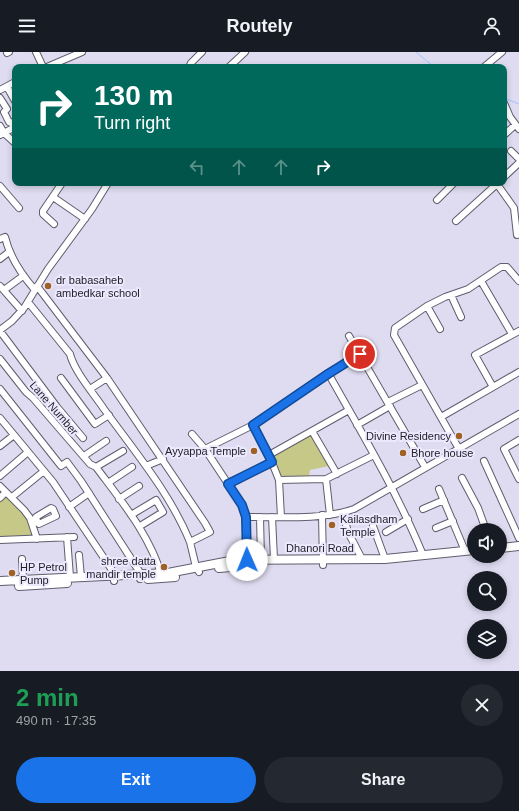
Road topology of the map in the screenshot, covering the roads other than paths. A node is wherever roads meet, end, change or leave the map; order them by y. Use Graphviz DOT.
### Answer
graph roads {
  1 [pos="36,52"];
  2 [pos="82,52"];
  3 [pos="202,52"];
  4 [pos="245,52"];
  5 [pos="497,53"];
  6 [pos="70,54"];
  7 [pos="42,64"];
  8 [pos="52,64"];
  9 [pos="190,64"];
  10 [pos="232,64"];
  11 [pos="487,64"];
  12 [pos="12,83"];
  13 [pos="6,86"];
  14 [pos="0,90"];
  15 [pos="12,96"];
  16 [pos="0,98"];
  17 [pos="507,110"];
  18 [pos="12,122"];
  19 [pos="0,126"];
  20 [pos="517,127"];
  21 [pos="12,129"];
  22 [pos="507,133"];
  23 [pos="2,134"];
  24 [pos="12,141"];
  25 [pos="511,151"];
  26 [pos="519,159"];
  27 [pos="519,163"];
  28 [pos="507,174"];
  29 [pos="0,186"];
  30 [pos="60,186"];
  31 [pos="106,186"];
  32 [pos="451,186"];
  33 [pos="494,186"];
  34 [pos="498,186"];
  35 [pos="53,197"];
  36 [pos="437,200"];
  37 [pos="519,203"];
  38 [pos="19,208"];
  39 [pos="514,208"];
  40 [pos="85,219"];
  41 [pos="456,221"];
  42 [pos="54,224"];
  43 [pos="517,235"];
  44 [pos="0,239"];
  45 [pos="9,252"];
  46 [pos="0,259"];
  47 [pos="23,276"];
  48 [pos="481,281"];
  49 [pos="519,281"];
  50 [pos="2,288"];
  51 [pos="36,288"];
  52 [pos="451,295"];
  53 [pos="28,302"];
  54 [pos="427,306"];
  55 [pos="22,311"];
  56 [pos="461,316"];
  57 [pos="440,329"];
  58 [pos="0,330"];
  59 [pos="519,330"];
  60 [pos="512,334"];
  61 [pos="349,336"];
  62 [pos="360,354"];
  63 [pos="0,359"];
  64 [pos="519,372"];
  65 [pos="328,374"];
  66 [pos="62,378"];
  67 [pos="107,378"];
  68 [pos="422,385"];
  69 [pos="493,387"];
  70 [pos="0,389"];
  71 [pos="90,389"];
  72 [pos="389,404"];
  73 [pos="349,410"];
  74 [pos="519,414"];
  75 [pos="109,415"];
  76 [pos="441,417"];
  77 [pos="0,418"];
  78 [pos="253,425"];
  79 [pos="357,425"];
  80 [pos="312,431"];
  81 [pos="192,434"];
  82 [pos="14,435"];
  83 [pos="83,438"];
  84 [pos="519,440"];
  85 [pos="106,441"];
  86 [pos="0,446"];
  87 [pos="205,449"];
  88 [pos="459,449"];
  89 [pos="123,451"];
  90 [pos="28,452"];
  91 [pos="270,455"];
  92 [pos="374,455"];
  93 [pos="84,456"];
  94 [pos="163,459"];
  95 [pos="484,461"];
  96 [pos="272,462"];
  97 [pos="146,466"];
  98 [pos="96,467"];
  99 [pos="132,467"];
  100 [pos="425,467"];
  101 [pos="44,471"];
  102 [pos="337,474"];
  103 [pos="0,476"];
  104 [pos="326,478"];
  105 [pos="462,478"];
  106 [pos="519,479"];
  107 [pos="279,480"];
  108 [pos="108,483"];
  109 [pos="228,484"];
  110 [pos="0,486"];
  111 [pos="139,486"];
  112 [pos="392,488"];
  113 [pos="439,489"];
  114 [pos="6,492"];
  115 [pos="89,493"];
  116 [pos="12,497"];
  117 [pos="0,498"];
  118 [pos="119,499"];
  119 [pos="444,500"];
  120 [pos="70,507"];
  121 [pos="423,509"];
  122 [pos="131,515"];
  123 [pos="330,515"];
  124 [pos="281,516"];
  125 [pos="322,516"];
  126 [pos="246,517"];
  127 [pos="260,517"];
  128 [pos="272,517"];
  129 [pos="344,517"];
  130 [pos="408,519"];
  131 [pos="453,521"];
  132 [pos="483,523"];
  133 [pos="140,526"];
  134 [pos="373,526"];
  135 [pos="436,528"];
  136 [pos="386,532"];
  137 [pos="67,537"];
  138 [pos="74,537"];
  139 [pos="519,538"];
  140 [pos="37,539"];
  141 [pos="0,540"];
  142 [pos="190,542"];
  143 [pos="519,546"];
  144 [pos="507,547"];
  145 [pos="465,551"];
  146 [pos="519,551"];
  147 [pos="507,552"];
  148 [pos="79,555"];
  149 [pos="423,555"];
  150 [pos="467,557"];
  151 [pos="385,558"];
  152 [pos="22,559"];
  153 [pos="261,559"];
  154 [pos="274,559"];
  155 [pos="362,559"];
  156 [pos="247,562"];
  157 [pos="322,562"];
  158 [pos="198,569"];
  159 [pos="162,575"];
  160 [pos="81,577"];
  161 [pos="140,577"];
  162 [pos="113,578"];
  163 [pos="23,580"];
  164 [pos="65,580"];
  165 [pos="0,581"];
  166 [pos="0,587"];
  1 -- 7 [label="street"];
  2 -- 6 [label="street"];
  3 -- 9 [label="street"];
  4 -- 10 [label="street"];
  5 -- 11 [label="street"];
  6 -- 8 [label="street"];
  12 -- 13 [label="street"];
  13 -- 14 [label="street"];
  13 -- 15 [label="street"];
  16 -- 18 [label="street"];
  17 -- 20 [label="street"];
  19 -- 23 [label="street"];
  20 -- 22 [label="street"];
  21 -- 23 [label="street"];
  23 -- 24 [label="street"];
  25 -- 26 [label="street"];
  27 -- 28 [label="street"];
  29 -- 38 [label="street"];
  30 -- 35 [label="street"];
  31 -- 40 [label="street"];
  32 -- 36 [label="street"];
  33 -- 41 [label="street"];
  34 -- 39 [label="street"];
  35 -- 40 [label="street"];
  35 -- 42 [label="street"];
  37 -- 39 [label="street"];
  39 -- 43 [label="street"];
  40 -- 51 [label="street"];
  44 -- 45 [label="street"];
  45 -- 46 [label="street"];
  45 -- 47 [label="street"];
  47 -- 50 [label="street"];
  47 -- 51 [label="street"];
  48 -- 49 [label="street"];
  48 -- 52 [label="street"];
  48 -- 60 [label="street"];
  50 -- 55 [label="street"];
  51 -- 53 [label="street"];
  51 -- 67 [label="street"];
  52 -- 54 [label="street"];
  52 -- 56 [label="street"];
  53 -- 55 [label="street"];
  53 -- 71 [label="street"];
  54 -- 57 [label="street"];
  54 -- 68 [label="street"];
  55 -- 58 [label="street"];
  58 -- 83 [label="street"];
  59 -- 60 [label="street"];
  60 -- 69 [label="street"];
  61 -- 62 [label="street"];
  62 -- 65 [label="street"];
  62 -- 72 [label="street"];
  63 -- 93 [label="street, Lane Number"];
  64 -- 69 [label="street"];
  65 -- 73 [label="street"];
  65 -- 78 [label="street"];
  66 -- 75 [label="street"];
  67 -- 71 [label="street"];
  67 -- 94 [label="street"];
  68 -- 72 [label="street"];
  68 -- 76 [label="street"];
  69 -- 76 [label="street"];
  70 -- 115 [label="street"];
  71 -- 75 [label="street"];
  72 -- 79 [label="street"];
  72 -- 100 [label="street"];
  73 -- 79 [label="street"];
  73 -- 80 [label="street"];
  74 -- 88 [label="street"];
  75 -- 97 [label="street"];
  76 -- 88 [label="street"];
  77 -- 82 [label="street"];
  78 -- 87 [label="street"];
  78 -- 91 [label="street"];
  79 -- 92 [label="street"];
  80 -- 91 [label="street"];
  80 -- 102 [label="street"];
  81 -- 87 [label="street"];
  82 -- 86 [label="street"];
  82 -- 90 [label="street"];
  84 -- 106 [label="street"];
  85 -- 93 [label="street"];
  87 -- 109 [label="street"];
  88 -- 100 [label="street"];
  89 -- 98 [label="street"];
  90 -- 101 [label="street"];
  90 -- 103 [label="street"];
  91 -- 96 [label="street"];
  92 -- 102 [label="street"];
  92 -- 112 [label="street"];
  93 -- 98 [label="street, Lane Number"];
  94 -- 97 [label="street"];
  94 -- 142 [label="street"];
  95 -- 139 [label="street"];
  96 -- 107 [label="street"];
  96 -- 109 [label="street"];
  97 -- 142 [label="street"];
  98 -- 108 [label="street, Lane Number"];
  99 -- 108 [label="street"];
  100 -- 112 [label="street"];
  101 -- 116 [label="street"];
  101 -- 120 [label="street"];
  102 -- 104 [label="street"];
  104 -- 107 [label="street"];
  104 -- 123 [label="street"];
  105 -- 132 [label="street"];
  107 -- 124 [label="street"];
  108 -- 118 [label="street, Lane Number"];
  109 -- 126 [label="street"];
  110 -- 114 [label="street"];
  111 -- 118 [label="street"];
  112 -- 123 [label="street"];
  112 -- 130 [label="street"];
  113 -- 119 [label="street"];
  114 -- 116 [label="street"];
  114 -- 117 [label="street"];
  115 -- 120 [label="street"];
  115 -- 161 [label="street"];
  116 -- 140 [label="street"];
  118 -- 122 [label="street, Lane Number"];
  119 -- 121 [label="street"];
  119 -- 131 [label="street"];
  120 -- 162 [label="street"];
  122 -- 133 [label="street, Lane Number"];
  122 -- 133 [label="street"];
  123 -- 125 [label="street"];
  124 -- 125 [label="street"];
  124 -- 128 [label="street"];
  125 -- 157 [label="street"];
  126 -- 127 [label="street"];
  126 -- 156 [label="street"];
  127 -- 128 [label="street"];
  127 -- 153 [label="street"];
  128 -- 154 [label="street"];
  129 -- 155 [label="street"];
  130 -- 136 [label="street"];
  130 -- 149 [label="street"];
  131 -- 135 [label="street"];
  131 -- 145 [label="street"];
  133 -- 159 [label="street, Lane Number"];
  134 -- 151 [label="street"];
  137 -- 138 [label="street"];
  137 -- 140 [label="street"];
  137 -- 164 [label="street"];
  140 -- 141 [label="street"];
  142 -- 158 [label="street"];
  143 -- 144 [label="main road"];
  145 -- 149 [label="main road, Dhanori Road"];
  146 -- 147 [label="main road"];
  148 -- 160 [label="street"];
  149 -- 151 [label="main road, Dhanori Road"];
  150 -- 157 [label="main road, Dhanori Road"];
  151 -- 155 [label="main road, Dhanori Road"];
  152 -- 163 [label="street"];
  153 -- 154 [label="main road, Dhanori Road"];
  153 -- 156 [label="main road, Dhanori Road"];
  154 -- 157 [label="main road, Dhanori Road"];
  155 -- 157 [label="main road, Dhanori Road"];
  156 -- 157 [label="main road, Dhanori Road"];
  156 -- 158 [label="main road, Dhanori Road"];
  158 -- 159 [label="main road, Dhanori Road"];
  159 -- 161 [label="main road, Dhanori Road"];
  160 -- 162 [label="main road, Dhanori Road"];
  160 -- 164 [label="main road, Dhanori Road"];
  161 -- 162 [label="main road, Dhanori Road"];
  162 -- 164 [label="main road, Dhanori Road"];
  163 -- 164 [label="main road, Dhanori Road"];
  163 -- 165 [label="main road, Dhanori Road"];
  164 -- 166 [label="main road, Dhanori Road"];
}
